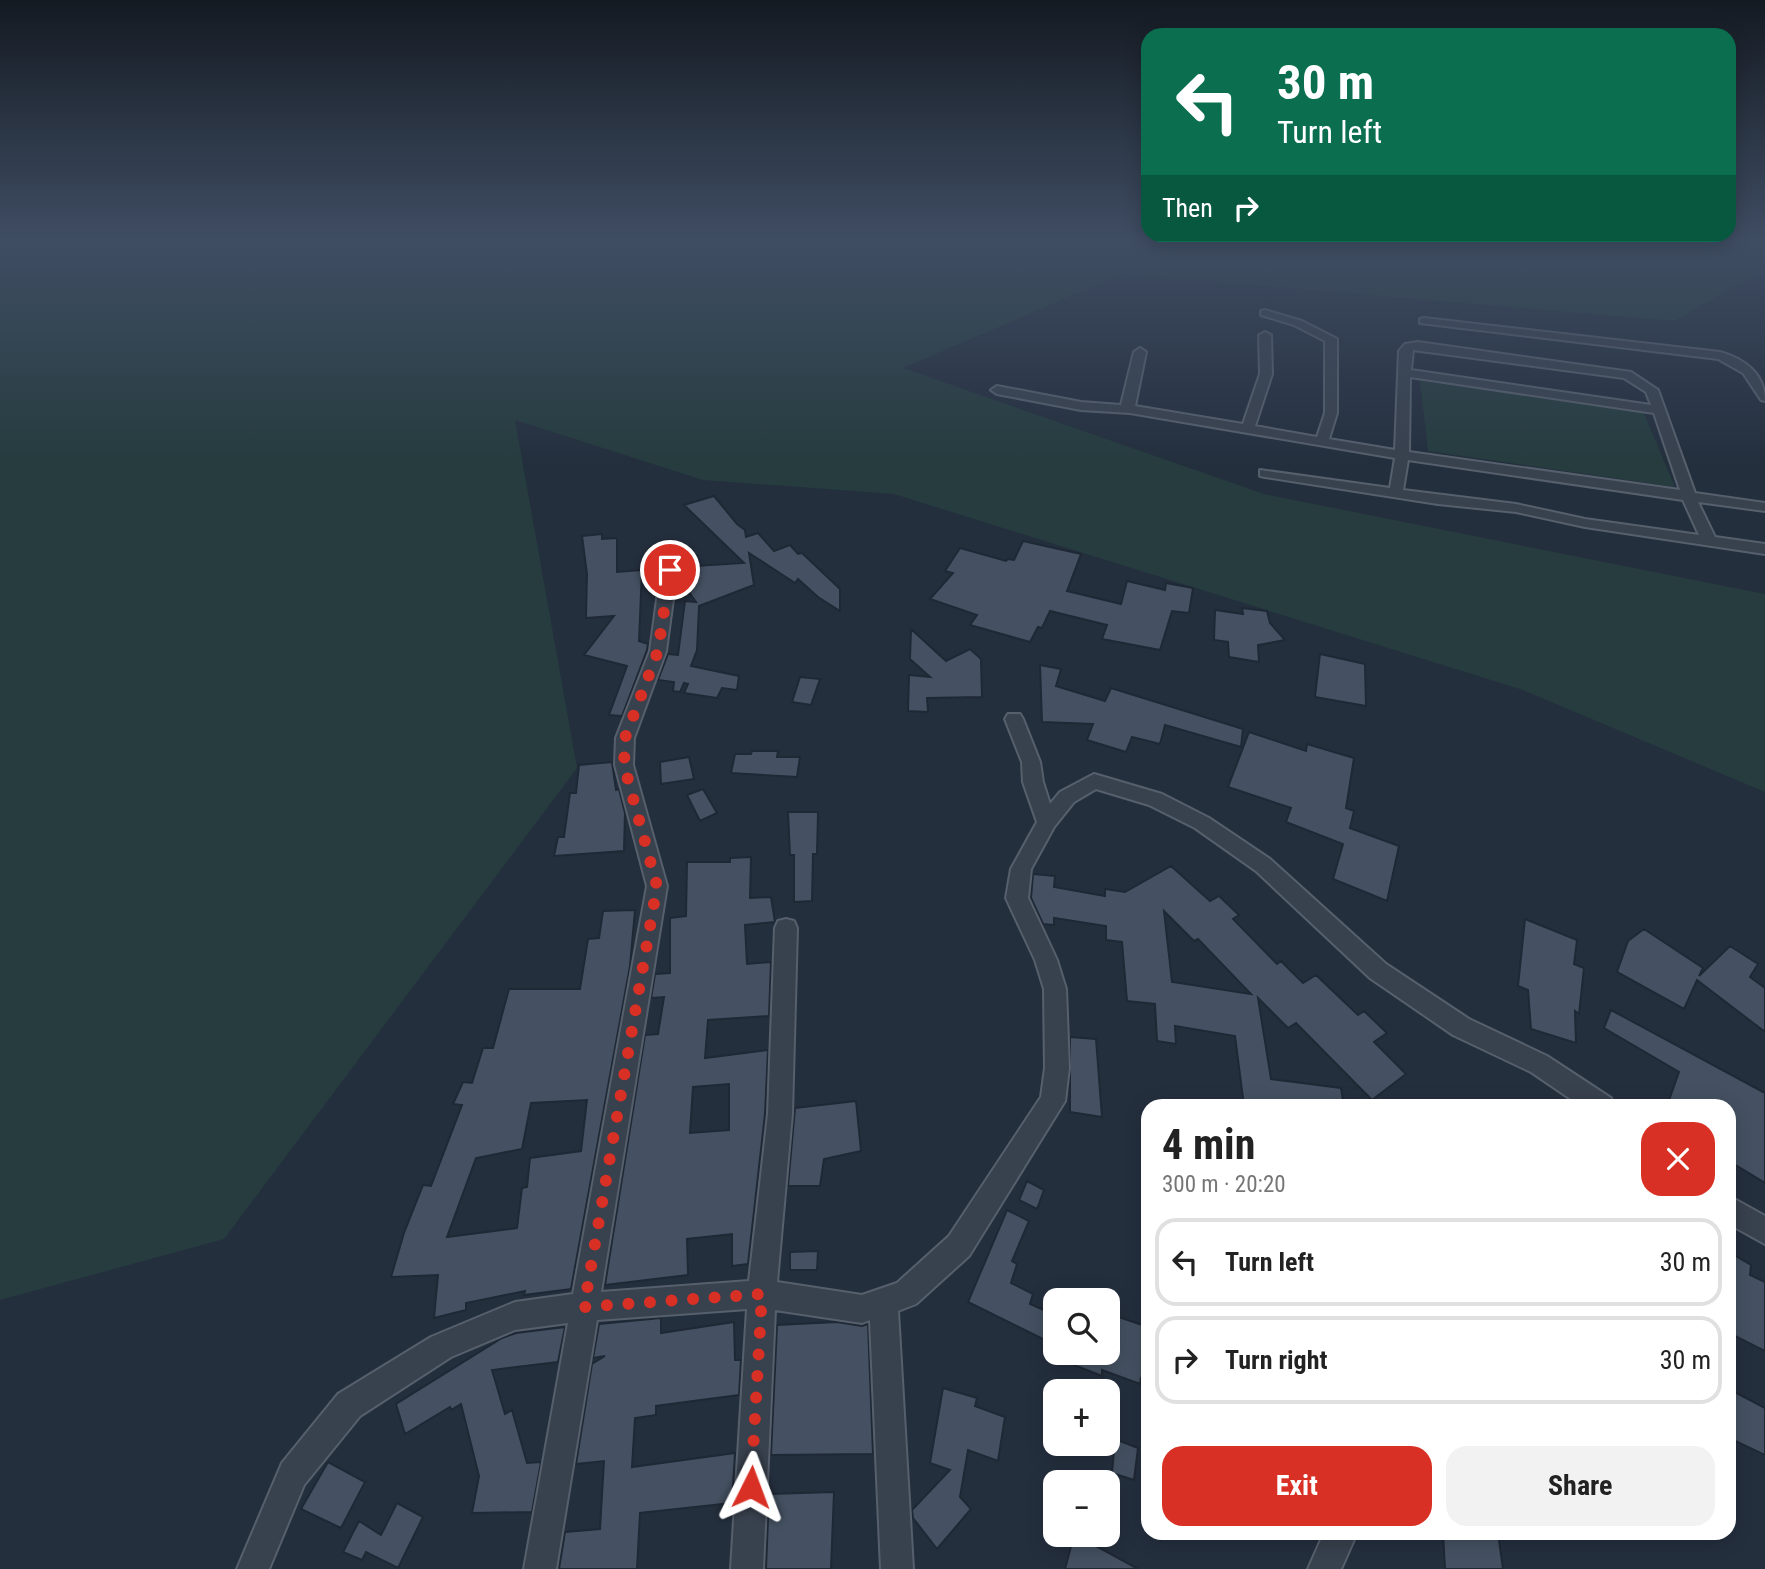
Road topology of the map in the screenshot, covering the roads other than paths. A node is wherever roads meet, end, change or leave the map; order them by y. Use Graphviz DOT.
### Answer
graph roads {
  1 [pos="1272,315"];
  2 [pos="1424,321"];
  3 [pos="1265,335"];
  4 [pos="1140,352"];
  5 [pos="1405,373"];
  6 [pos="997,390"];
  7 [pos="1765,397"];
  8 [pos="1130,409"];
  9 [pos="1659,410"];
  10 [pos="1248,429"];
  11 [pos="1322,441"];
  12 [pos="1402,455"];
  13 [pos="1265,472"];
  14 [pos="1396,492"];
  15 [pos="1689,497"];
  16 [pos="1765,507"];
  17 [pos="1710,542"];
  18 [pos="1765,549"];
  19 [pos="671,555"];
  20 [pos="1013,719"];
  21 [pos="1047,822"];
  22 [pos="786,928"];
  23 [pos="1592,1099"];
  24 [pos="1736,1213"];
  25 [pos="1765,1231"];
  26 [pos="762,1294"];
  27 [pos="883,1302"];
  28 [pos="584,1307"];
  29 [pos="1338,1540"];
  30 [pos="253,1569"];
  31 [pos="540,1569"];
  32 [pos="747,1569"];
  33 [pos="897,1569"];
  34 [pos="1324,1569"];
  1 -- 11 [label="street"];
  2 -- 7 [label="street"];
  3 -- 10 [label="street"];
  4 -- 8 [label="street"];
  5 -- 9 [label="street"];
  5 -- 9 [label="street"];
  5 -- 12 [label="street"];
  6 -- 8 [label="street"];
  8 -- 10 [label="street"];
  9 -- 15 [label="street"];
  10 -- 11 [label="street"];
  11 -- 12 [label="street"];
  12 -- 14 [label="street"];
  12 -- 15 [label="street"];
  13 -- 14 [label="street"];
  14 -- 17 [label="street"];
  15 -- 16 [label="street"];
  15 -- 17 [label="street"];
  17 -- 18 [label="street"];
  19 -- 28 [label="street"];
  20 -- 21 [label="street"];
  21 -- 23 [label="street"];
  21 -- 27 [label="street"];
  22 -- 26 [label="street"];
  24 -- 25 [label="street"];
  26 -- 27 [label="street"];
  26 -- 28 [label="street"];
  26 -- 32 [label="street"];
  27 -- 33 [label="street"];
  28 -- 30 [label="street"];
  28 -- 31 [label="street"];
  29 -- 34 [label="street"];
}
